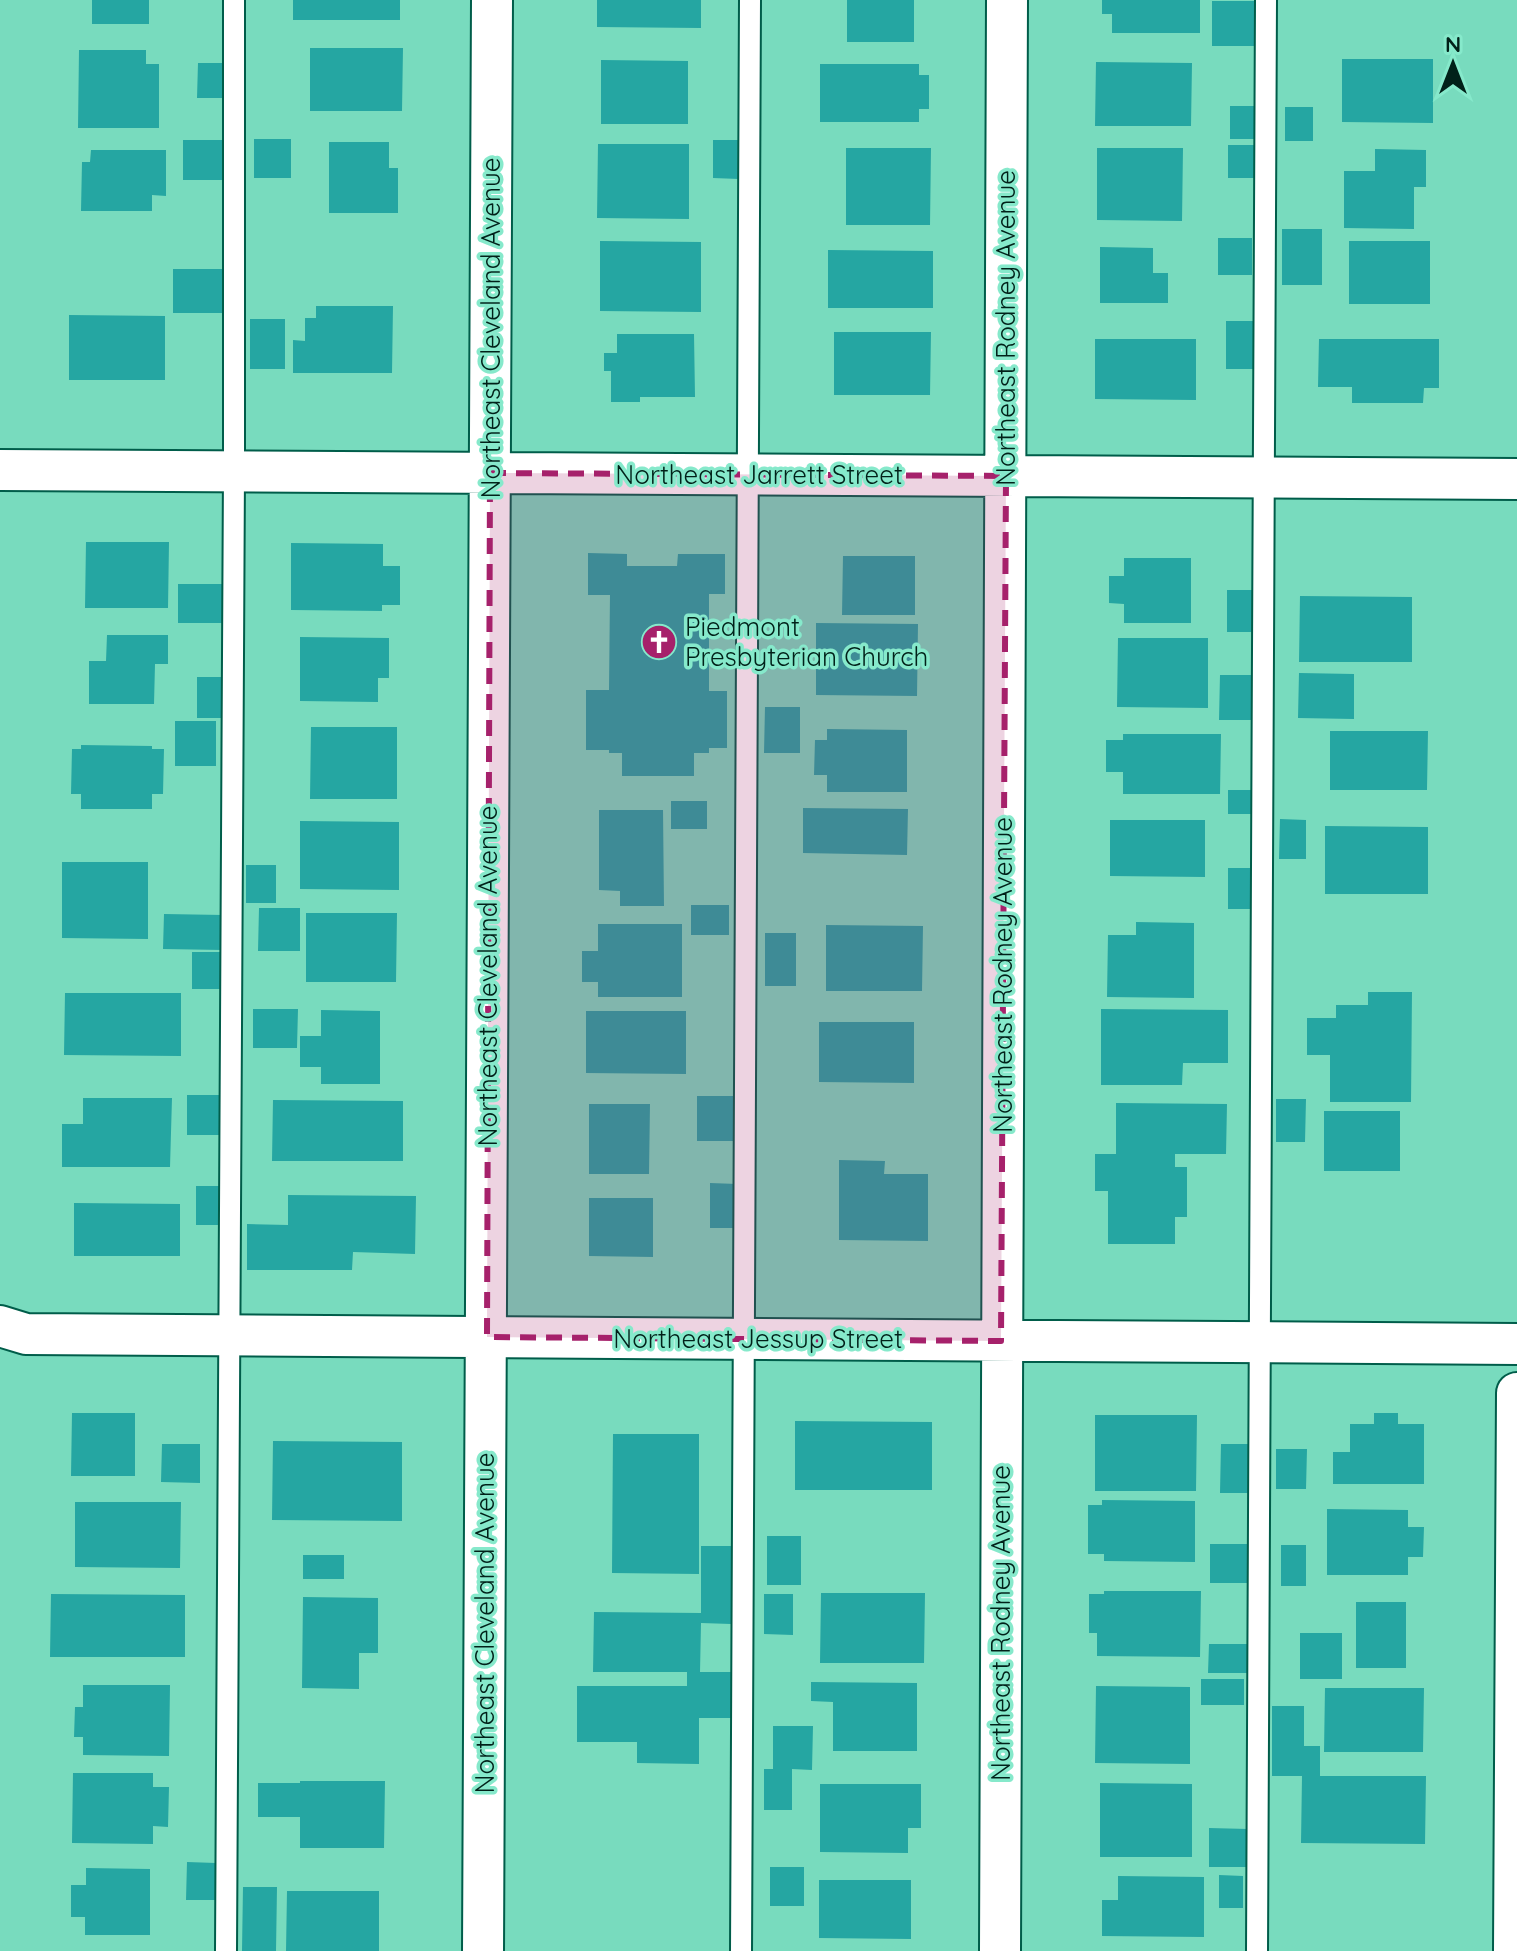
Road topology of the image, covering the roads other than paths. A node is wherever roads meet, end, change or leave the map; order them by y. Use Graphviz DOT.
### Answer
graph roads {
  1 [pos="234,0"];
  2 [pos="492,0"];
  3 [pos="750,0"];
  4 [pos="1007,0"];
  5 [pos="1266,0"];
  6 [pos="0,470"];
  7 [pos="234,471"];
  8 [pos="490,473"];
  9 [pos="747,475"];
  10 [pos="1006,476"];
  11 [pos="1264,478"];
  12 [pos="1517,479"];
  13 [pos="13,1330"];
  14 [pos="228,1335"];
  15 [pos="487,1337"];
  16 [pos="743,1339"];
  17 [pos="1001,1341"];
  18 [pos="1258,1343"];
  19 [pos="1517,1344"];
  20 [pos="1517,1393"];
  21 [pos="226,1951"];
  22 [pos="483,1951"];
  23 [pos="741,1951"];
  24 [pos="1000,1951"];
  25 [pos="1257,1951"];
  26 [pos="1514,1951"];
  1 -- 7 [label="lane"];
  2 -- 8 [label="street, Northeast Cleveland Avenue"];
  3 -- 9 [label="lane"];
  4 -- 10 [label="street, Northeast Rodney Avenue"];
  5 -- 11 [label="lane"];
  6 -- 7 [label="street, Northeast Jarrett Street"];
  7 -- 8 [label="street, Northeast Jarrett Street"];
  7 -- 14 [label="lane"];
  8 -- 9 [label="street, Northeast Jarrett Street"];
  8 -- 15 [label="street, Northeast Cleveland Avenue"];
  9 -- 10 [label="street, Northeast Jarrett Street"];
  9 -- 16 [label="lane"];
  10 -- 11 [label="street, Northeast Jarrett Street"];
  10 -- 17 [label="street, Northeast Rodney Avenue"];
  11 -- 12 [label="street, Northeast Jarrett Street"];
  11 -- 18 [label="lane"];
  13 -- 14 [label="street, Northeast Jessup Street"];
  14 -- 15 [label="street, Northeast Jessup Street"];
  14 -- 21 [label="lane"];
  15 -- 16 [label="street, Northeast Jessup Street"];
  15 -- 22 [label="street, Northeast Cleveland Avenue"];
  16 -- 17 [label="street, Northeast Jessup Street"];
  16 -- 23 [label="lane"];
  17 -- 18 [label="street, Northeast Jessup Street"];
  17 -- 24 [label="street, Northeast Rodney Avenue"];
  18 -- 19 [label="street, Northeast Jessup Street"];
  18 -- 25 [label="lane"];
  20 -- 26 [label="street"];
}
